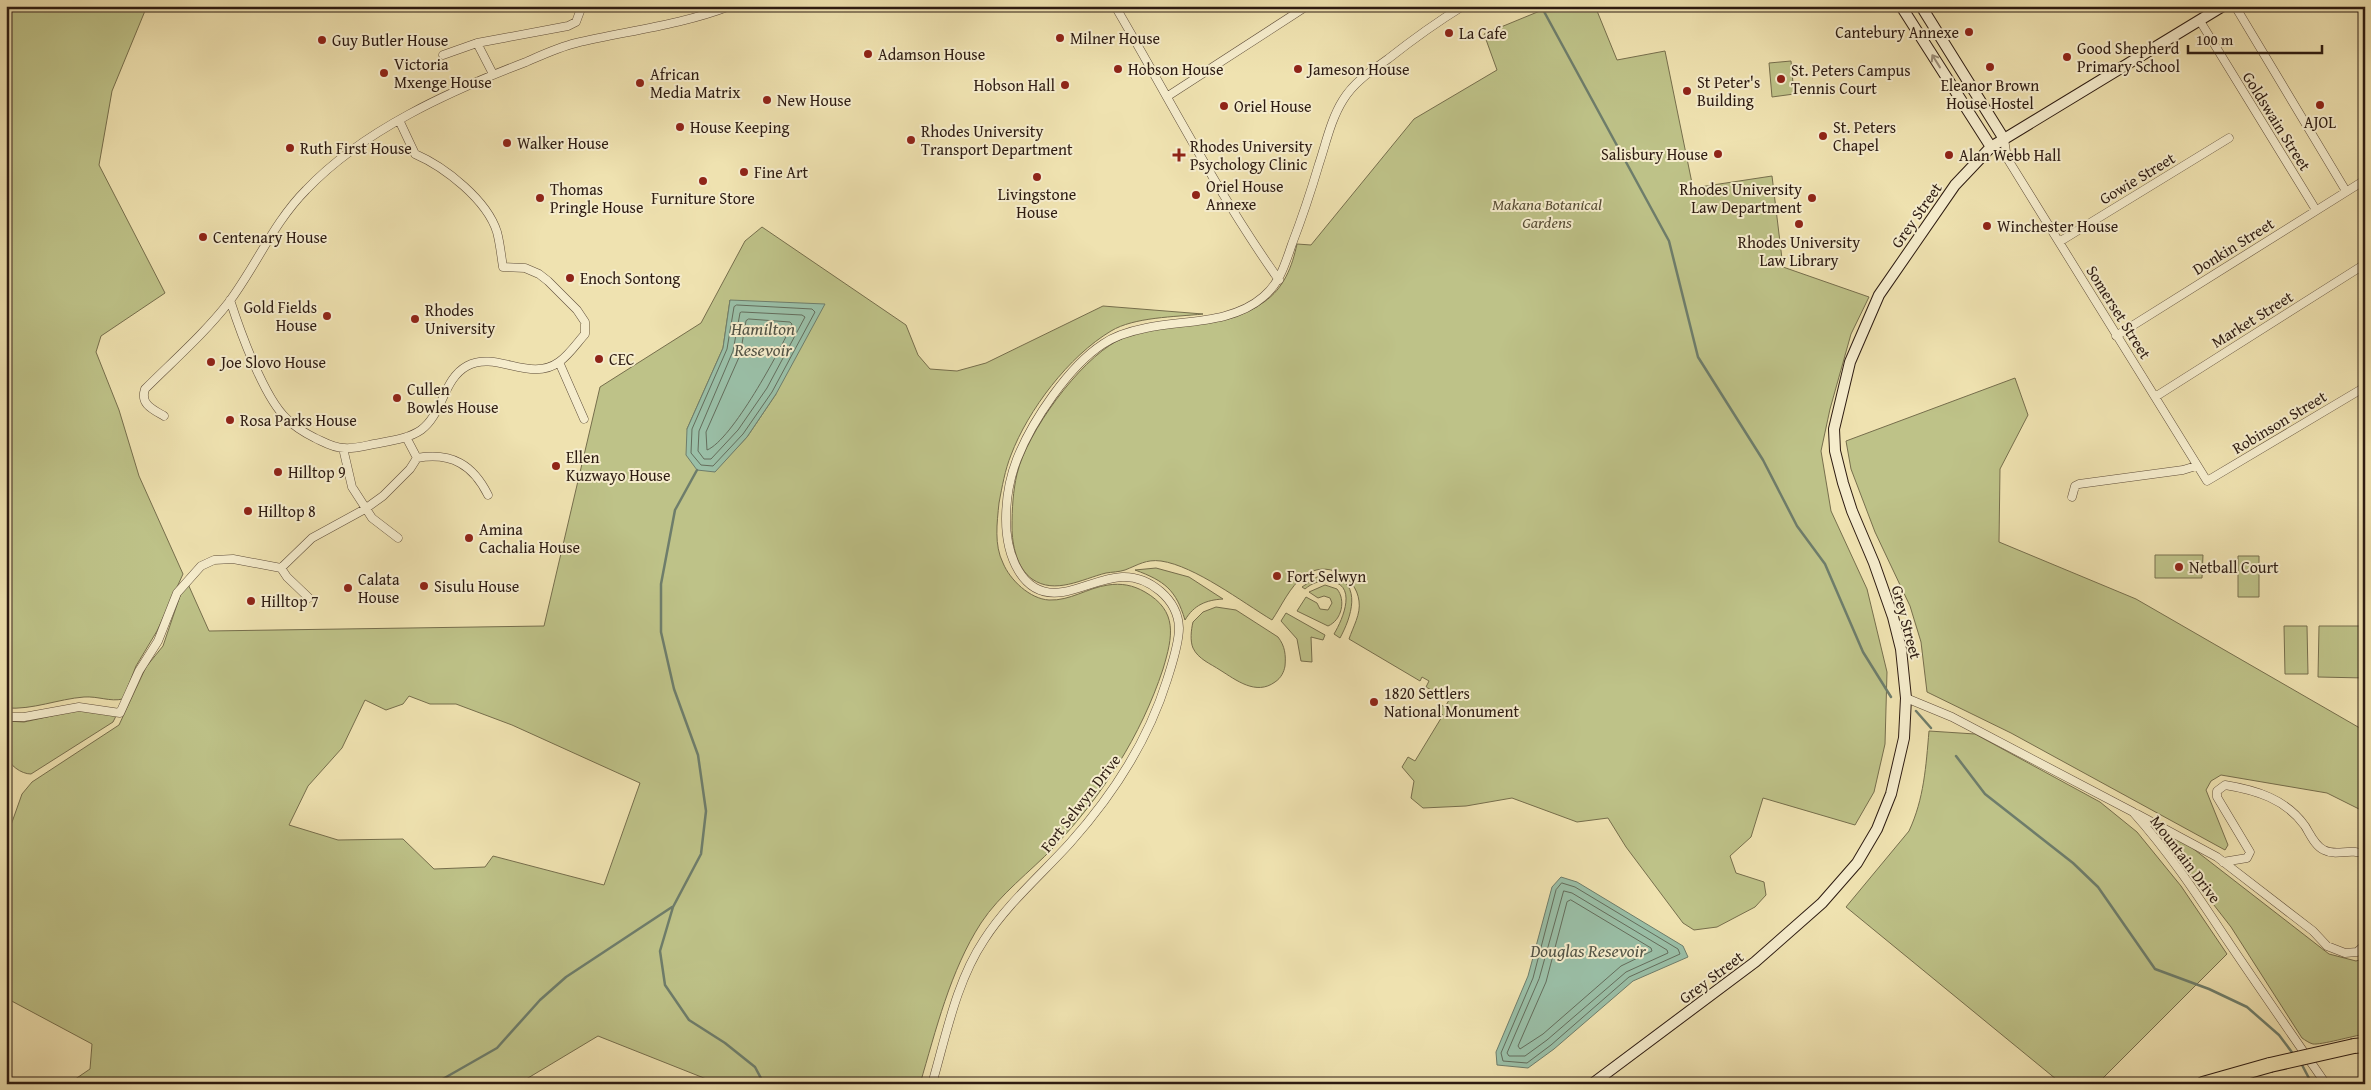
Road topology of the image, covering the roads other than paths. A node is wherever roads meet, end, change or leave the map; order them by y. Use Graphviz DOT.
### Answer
graph roads {
  1 [pos="582,6"];
  2 [pos="730,6"];
  3 [pos="1114,6"];
  4 [pos="1307,6"];
  5 [pos="1463,6"];
  6 [pos="1901,6"];
  7 [pos="1921,6"];
  8 [pos="2223,6"];
  9 [pos="2235,6"];
  10 [pos="2200,21"];
  11 [pos="477,43"];
  12 [pos="443,55"];
  13 [pos="1962,71"];
  14 [pos="493,74"];
  15 [pos="1948,79"];
  16 [pos="1168,96"];
  17 [pos="398,120"];
  18 [pos="2229,138"];
  19 [pos="2004,139"];
  20 [pos="1991,147"];
  21 [pos="2006,158"];
  22 [pos="2365,180"];
  23 [pos="2346,191"];
  24 [pos="2316,210"];
  25 [pos="2059,242"];
  26 [pos="2365,264"];
  27 [pos="1279,280"];
  28 [pos="230,300"];
  29 [pos="2116,336"];
  30 [pos="559,362"];
  31 [pos="2365,387"];
  32 [pos="2155,397"];
  33 [pos="164,416"];
  34 [pos="584,419"];
  35 [pos="406,437"];
  36 [pos="343,448"];
  37 [pos="417,458"];
  38 [pos="2196,466"];
  39 [pos="2207,481"];
  40 [pos="488,495"];
  41 [pos="2072,497"];
  42 [pos="365,509"];
  43 [pos="398,538"];
  44 [pos="281,568"];
  45 [pos="309,598"];
  46 [pos="1906,698"];
  47 [pos="6,717"];
  48 [pos="2133,812"];
  49 [pos="2365,855"];
  50 [pos="2224,862"];
  51 [pos="2365,945"];
  52 [pos="2359,1045"];
  53 [pos="932,1084"];
  54 [pos="1592,1084"];
  55 [pos="2203,1084"];
  56 [pos="2326,1084"];
  1 -- 11 [label="street"];
  2 -- 14 [label="street"];
  3 -- 16 [label="street"];
  4 -- 16 [label="street"];
  5 -- 27 [label="street"];
  15 -- 6 [label="main road, Somerset Street, one-way"];
  7 -- 13 [label="main road, Somerset Street"];
  8 -- 10 [label="main road, Grey Street"];
  9 -- 23 [label="street"];
  10 -- 19 [label="main road, Grey Street"];
  10 -- 24 [label="street, Goldswain Street"];
  11 -- 12 [label="street"];
  11 -- 14 [label="street"];
  13 -- 15 [label="main road"];
  13 -- 19 [label="main road, Somerset Street"];
  14 -- 17 [label="street"];
  15 -- 20 [label="main road, Somerset Street"];
  16 -- 27 [label="street"];
  17 -- 28 [label="street"];
  17 -- 30 [label="street"];
  18 -- 25 [label="street, Gowie Street"];
  19 -- 20 [label="main road, Grey Street"];
  19 -- 21 [label="street, Somerset Street"];
  20 -- 21 [label="street, Somerset Street"];
  20 -- 46 [label="main road, Grey Street"];
  21 -- 25 [label="street, Somerset Street"];
  22 -- 23 [label="street, Donkin Street"];
  23 -- 24 [label="street, Donkin Street"];
  24 -- 29 [label="street, Donkin Street"];
  25 -- 29 [label="street, Somerset Street"];
  26 -- 32 [label="street, Market Street"];
  27 -- 53 [label="street, Fort Selwyn Drive"];
  28 -- 33 [label="street"];
  28 -- 36 [label="street"];
  29 -- 32 [label="street, Somerset Street"];
  30 -- 34 [label="street"];
  30 -- 35 [label="street"];
  31 -- 39 [label="street, Robinson Street"];
  32 -- 38 [label="street, Somerset Street"];
  35 -- 36 [label="street"];
  35 -- 37 [label="street"];
  36 -- 42 [label="street"];
  37 -- 40 [label="street"];
  37 -- 42 [label="street"];
  38 -- 39 [label="street, Somerset Street"];
  38 -- 41 [label="street"];
  42 -- 43 [label="street"];
  42 -- 44 [label="street"];
  44 -- 45 [label="street"];
  44 -- 47 [label="street"];
  46 -- 48 [label="street, Mountain Drive"];
  46 -- 54 [label="main road, Grey Street"];
  48 -- 50 [label="street"];
  48 -- 56 [label="street, Mountain Drive"];
  49 -- 50 [label="street"];
  50 -- 51 [label="street"];
  52 -- 55 [label="highway, bridge"];
}
